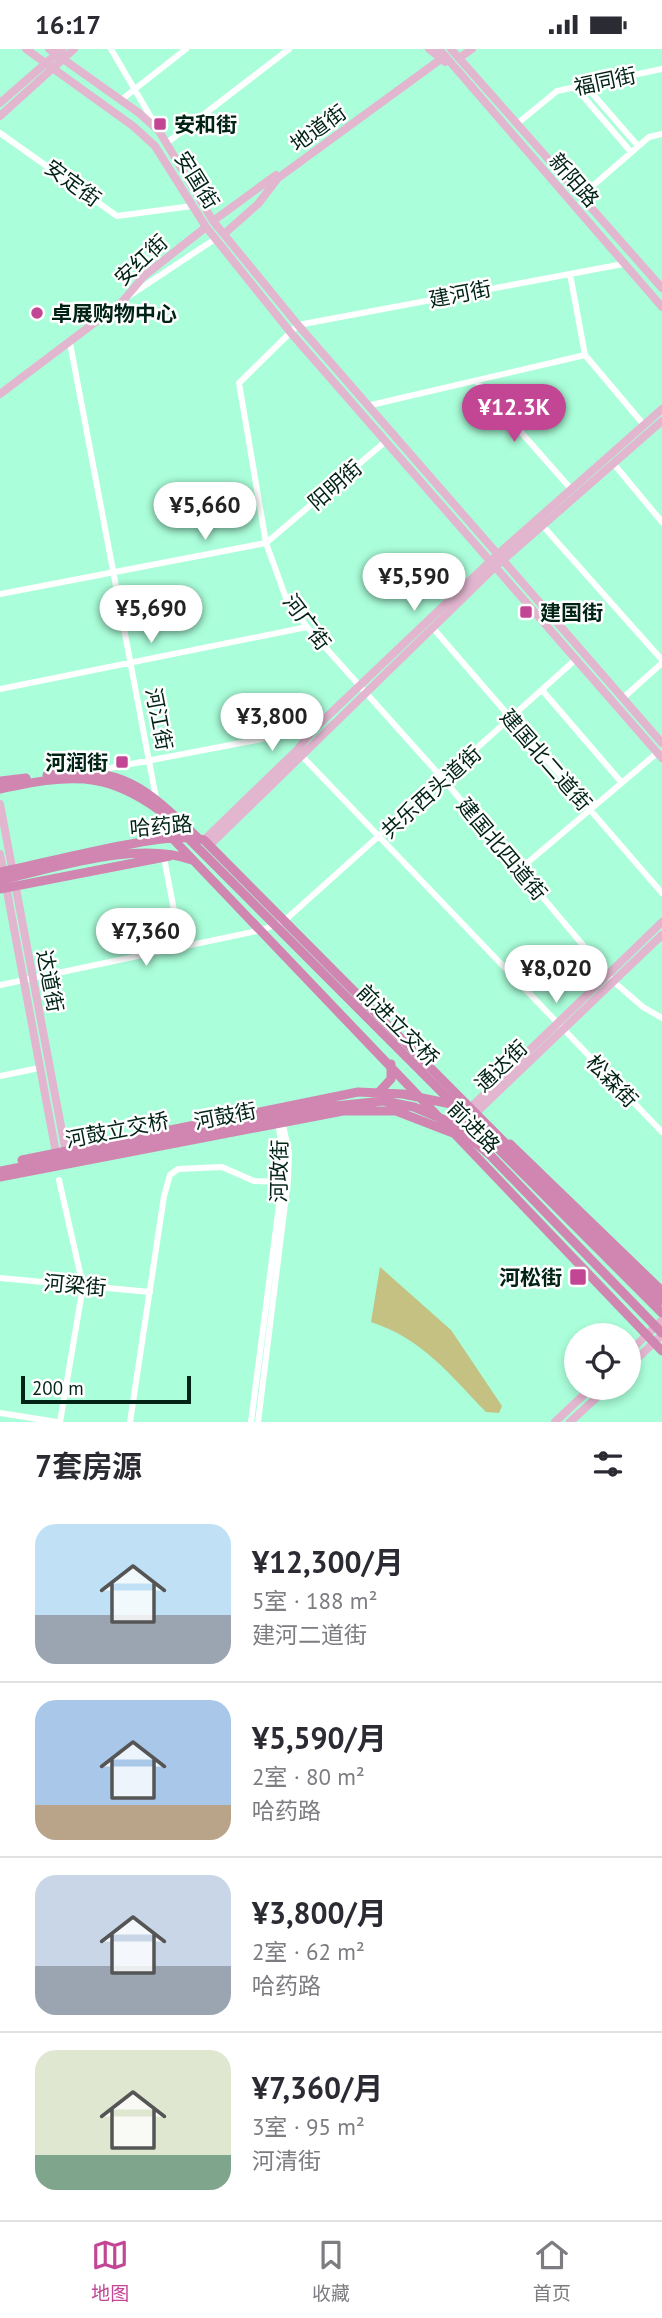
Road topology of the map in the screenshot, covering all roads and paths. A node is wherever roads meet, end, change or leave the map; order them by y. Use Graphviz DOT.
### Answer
graph roads {
  1 [pos="26,49"];
  2 [pos="77,49"];
  3 [pos="111,49"];
  4 [pos="186,49"];
  5 [pos="289,49"];
  6 [pos="429,49"];
  7 [pos="451,49"];
  8 [pos="472,49"];
  9 [pos="58,52"];
  10 [pos="459,53"];
  11 [pos="439,55"];
  12 [pos="50,66"];
  13 [pos="469,68"];
  14 [pos="662,69"];
  15 [pos="585,85"];
  16 [pos="575,87"];
  17 [pos="136,91"];
  18 [pos="121,100"];
  19 [pos="0,103"];
  20 [pos="0,116"];
  21 [pos="518,123"];
  22 [pos="159,131"];
  23 [pos="0,133"];
  24 [pos="662,134"];
  25 [pos="167,142"];
  26 [pos="638,146"];
  27 [pos="631,152"];
  28 [pos="581,195"];
  29 [pos="192,206"];
  30 [pos="209,224"];
  31 [pos="224,234"];
  32 [pos="215,239"];
  33 [pos="623,264"];
  34 [pos="570,274"];
  35 [pos="662,288"];
  36 [pos="122,302"];
  37 [pos="662,307"];
  38 [pos="298,325"];
  39 [pos="290,333"];
  40 [pos="70,343"];
  41 [pos="585,355"];
  42 [pos="476,381"];
  43 [pos="0,394"];
  44 [pos="370,405"];
  45 [pos="662,409"];
  46 [pos="662,421"];
  47 [pos="644,425"];
  48 [pos="386,441"];
  49 [pos="613,463"];
  50 [pos="571,489"];
  51 [pos="662,522"];
  52 [pos="542,525"];
  53 [pos="266,543"];
  54 [pos="500,556"];
  55 [pos="492,564"];
  56 [pos="114,573"];
  57 [pos="0,594"];
  58 [pos="307,627"];
  59 [pos="432,627"];
  60 [pos="575,660"];
  61 [pos="662,661"];
  62 [pos="130,663"];
  63 [pos="0,689"];
  64 [pos="362,690"];
  65 [pos="542,690"];
  66 [pos="622,698"];
  67 [pos="511,720"];
  68 [pos="314,729"];
  69 [pos="662,743"];
  70 [pos="299,753"];
  71 [pos="660,755"];
  72 [pos="149,760"];
  73 [pos="94,771"];
  74 [pos="444,780"];
  75 [pos="0,781"];
  76 [pos="622,783"];
  77 [pos="0,789"];
  78 [pos="156,798"];
  79 [pos="0,804"];
  80 [pos="590,810"];
  81 [pos="173,839"];
  82 [pos="379,839"];
  83 [pos="203,841"];
  84 [pos="186,852"];
  85 [pos="0,854"];
  86 [pos="164,858"];
  87 [pos="520,869"];
  88 [pos="5,880"];
  89 [pos="232,884"];
  90 [pos="662,893"];
  91 [pos="284,921"];
  92 [pos="662,922"];
  93 [pos="261,930"];
  94 [pos="662,935"];
  95 [pos="181,947"];
  96 [pos="611,978"];
  97 [pos="27,980"];
  98 [pos="0,985"];
  99 [pos="662,1019"];
  100 [pos="560,1027"];
  101 [pos="391,1064"];
  102 [pos="39,1068"];
  103 [pos="0,1076"];
  104 [pos="379,1092"];
  105 [pos="422,1098"];
  106 [pos="276,1110"];
  107 [pos="474,1111"];
  108 [pos="281,1123"];
  109 [pos="662,1132"];
  110 [pos="455,1133"];
  111 [pos="498,1135"];
  112 [pos="61,1152"];
  113 [pos="0,1164"];
  114 [pos="63,1165"];
  115 [pos="0,1171"];
  116 [pos="0,1177"];
  117 [pos="59,1180"];
  118 [pos="282,1182"];
  119 [pos="0,1278"];
  120 [pos="83,1286"];
  121 [pos="662,1291"];
  122 [pos="150,1292"];
  123 [pos="662,1301"];
  124 [pos="662,1313"];
  125 [pos="662,1320"];
  126 [pos="648,1334"];
  127 [pos="641,1341"];
  128 [pos="661,1342"];
  129 [pos="641,1357"];
  130 [pos="578,1400"];
  131 [pos="594,1400"];
  132 [pos="0,1413"];
  133 [pos="58,1422"];
  134 [pos="130,1422"];
  135 [pos="251,1422"];
  136 [pos="258,1422"];
  137 [pos="555,1422"];
  138 [pos="570,1422"];
  1 -- 12 [label="main road, 安国街"];
  2 -- 9 [label="main road"];
  3 -- 17 [label="street"];
  4 -- 17 [label="street"];
  5 -- 25 [label="street"];
  6 -- 11 [label="main road, 新阳路"];
  7 -- 13 [label="main road, 新阳路"];
  8 -- 10 [label="main road"];
  9 -- 12 [label="main road"];
  9 -- 18 [label="main road, 安国街"];
  10 -- 13 [label="main road, 新阳路"];
  11 -- 30 [label="main road, 安红街"];
  11 -- 31 [label="main road, 地道街"];
  11 -- 33 [label="main road, 新阳路"];
  12 -- 19 [label="main road"];
  12 -- 20 [label="main road"];
  12 -- 29 [label="main road, 安国街"];
  13 -- 21 [label="main road, 新阳路"];
  14 -- 15 [label="street, 福同街"];
  15 -- 16 [label="street, 福同街"];
  15 -- 26 [label="street"];
  16 -- 21 [label="street, 福同街"];
  16 -- 27 [label="street"];
  17 -- 18 [label="street"];
  17 -- 22 [label="street"];
  18 -- 22 [label="main road, 安国街"];
  21 -- 28 [label="main road, 新阳路"];
  22 -- 25 [label="main road, 安国街"];
  23 -- 29 [label="street, 安定街"];
  24 -- 26 [label="street"];
  25 -- 30 [label="main road, 安国街"];
  26 -- 27 [label="street"];
  27 -- 28 [label="street"];
  28 -- 35 [label="main road, 新阳路"];
  29 -- 30 [label="main road, 安国街"];
  30 -- 31 [label="main road"];
  30 -- 32 [label="main road"];
  30 -- 36 [label="main road, 安红街"];
  31 -- 38 [label="main road"];
  32 -- 36 [label="street"];
  32 -- 39 [label="main road"];
  33 -- 34 [label="street, 建河街"];
  33 -- 37 [label="main road, 新阳路"];
  34 -- 38 [label="street, 建河街"];
  34 -- 41 [label="street"];
  36 -- 40 [label="main road, 安红街"];
  38 -- 39 [label="street, 河广街"];
  38 -- 44 [label="main road"];
  39 -- 48 [label="main road"];
  39 -- 53 [label="street, 河广街"];
  40 -- 43 [label="main road, 安红街"];
  40 -- 56 [label="street, 河江街"];
  41 -- 42 [label="street"];
  41 -- 47 [label="street"];
  42 -- 44 [label="street"];
  42 -- 50 [label="street"];
  44 -- 54 [label="main road"];
  45 -- 47 [label="main road, 哈药路"];
  46 -- 49 [label="main road, 哈药路"];
  47 -- 50 [label="main road, 哈药路"];
  48 -- 53 [label="street, 阳明街"];
  48 -- 55 [label="main road"];
  49 -- 51 [label="street"];
  49 -- 52 [label="main road, 哈药路"];
  50 -- 54 [label="main road, 哈药路"];
  52 -- 54 [label="main road, 哈药路"];
  52 -- 61 [label="street"];
  53 -- 56 [label="street, 阳明街"];
  53 -- 58 [label="street, 河广街"];
  54 -- 55 [label="main road, 哈药路"];
  54 -- 66 [label="main road"];
  55 -- 59 [label="main road, 哈药路"];
  55 -- 60 [label="main road"];
  55 -- 64 [label="main road, 哈药路"];
  56 -- 57 [label="street, 阳明街"];
  56 -- 62 [label="street, 河江街"];
  58 -- 62 [label="street"];
  58 -- 64 [label="street, 河广街"];
  59 -- 64 [label="main road, 哈药路"];
  59 -- 67 [label="street, 建国北二道街"];
  60 -- 65 [label="street, 共乐西头道街"];
  60 -- 71 [label="main road"];
  61 -- 66 [label="street"];
  62 -- 63 [label="street"];
  62 -- 72 [label="street, 河江街"];
  64 -- 68 [label="main road, 哈药路"];
  64 -- 70 [label="main road, 哈药路"];
  64 -- 74 [label="street, 建国北四道街"];
  65 -- 67 [label="street, 共乐西头道街"];
  65 -- 76 [label="street"];
  66 -- 69 [label="main road"];
  67 -- 74 [label="street, 共乐西头道街"];
  67 -- 80 [label="street, 建国北二道街"];
  68 -- 70 [label="main road, 哈药路"];
  68 -- 72 [label="street"];
  70 -- 82 [label="street, 松森街"];
  70 -- 83 [label="main road, 哈药路"];
  71 -- 76 [label="street"];
  72 -- 73 [label="street"];
  72 -- 78 [label="street, 河江街"];
  73 -- 75 [label="highway"];
  73 -- 78 [label="highway"];
  74 -- 82 [label="street, 共乐西头道街"];
  74 -- 87 [label="street, 建国北四道街"];
  76 -- 80 [label="street"];
  77 -- 89 [label="highway, 前进立交桥"];
  78 -- 83 [label="highway"];
  79 -- 88 [label="main road"];
  80 -- 87 [label="street"];
  80 -- 90 [label="street, 建国北二道街"];
  81 -- 83 [label="highway, 哈药路"];
  81 -- 84 [label="highway, 前进路"];
  81 -- 88 [label="highway, 哈药路"];
  82 -- 91 [label="street, 共乐西头道街"];
  82 -- 100 [label="street, 松森街"];
  83 -- 84 [label="highway, 哈药路"];
  83 -- 91 [label="highway, 前进路"];
  84 -- 86 [label="highway, 哈药路"];
  84 -- 93 [label="highway, 前进路"];
  85 -- 88 [label="main road"];
  86 -- 88 [label="highway, 哈药路"];
  86 -- 95 [label="street"];
  87 -- 96 [label="street, 建国北四道街"];
  88 -- 89 [label="highway"];
  88 -- 97 [label="main road"];
  89 -- 124 [label="highway, 前进立交桥"];
  91 -- 93 [label="street, 共乐西头道街"];
  91 -- 107 [label="highway, 前进路"];
  92 -- 96 [label="main road, 通达街"];
  93 -- 95 [label="street, 共乐西头道街"];
  93 -- 101 [label="highway, 前进路"];
  94 -- 96 [label="main road, 通达街"];
  95 -- 97 [label="street, 共乐西头道街"];
  96 -- 99 [label="street, 建国北四道街"];
  96 -- 100 [label="main road, 通达街"];
  97 -- 98 [label="street, 共乐西头道街"];
  97 -- 102 [label="main road"];
  97 -- 112 [label="main road, 达道街"];
  100 -- 107 [label="main road, 通达街"];
  100 -- 109 [label="street, 松森街"];
  101 -- 104 [label="highway"];
  101 -- 105 [label="highway, 前进路"];
  102 -- 103 [label="street"];
  102 -- 112 [label="main road"];
  104 -- 105 [label="highway, 河鼓街"];
  104 -- 106 [label="highway, 河鼓街"];
  105 -- 107 [label="highway, 河鼓街"];
  105 -- 110 [label="highway, 前进路"];
  106 -- 108 [label="street, 河政街"];
  106 -- 112 [label="highway, 河鼓街"];
  107 -- 110 [label="main road, 通达街"];
  107 -- 111 [label="highway, 前进路"];
  108 -- 110 [label="highway, 河鼓街"];
  108 -- 114 [label="highway, 河鼓街"];
  108 -- 118 [label="street, 河政街"];
  108 -- 136 [label="street, 河政街"];
  110 -- 126 [label="highway, 前进路"];
  111 -- 121 [label="highway, 前进路"];
  111 -- 123 [label="highway, 前进路"];
  112 -- 113 [label="highway, 河鼓街"];
  112 -- 114 [label="main road"];
  114 -- 116 [label="highway, 河鼓街"];
  115 -- 128 [label="highway, 河鼓立交桥"];
  117 -- 120 [label="street"];
  118 -- 122 [label="street"];
  118 -- 135 [label="street, 河政街"];
  119 -- 120 [label="street, 河梁街"];
  120 -- 122 [label="street, 河梁街"];
  120 -- 133 [label="street"];
  122 -- 134 [label="street"];
  125 -- 126 [label="main road"];
  126 -- 127 [label="main road"];
  126 -- 128 [label="highway, 前进路"];
  128 -- 129 [label="main road"];
  130 -- 137 [label="main road"];
  131 -- 138 [label="main road"];
  132 -- 133 [label="street"];
}
